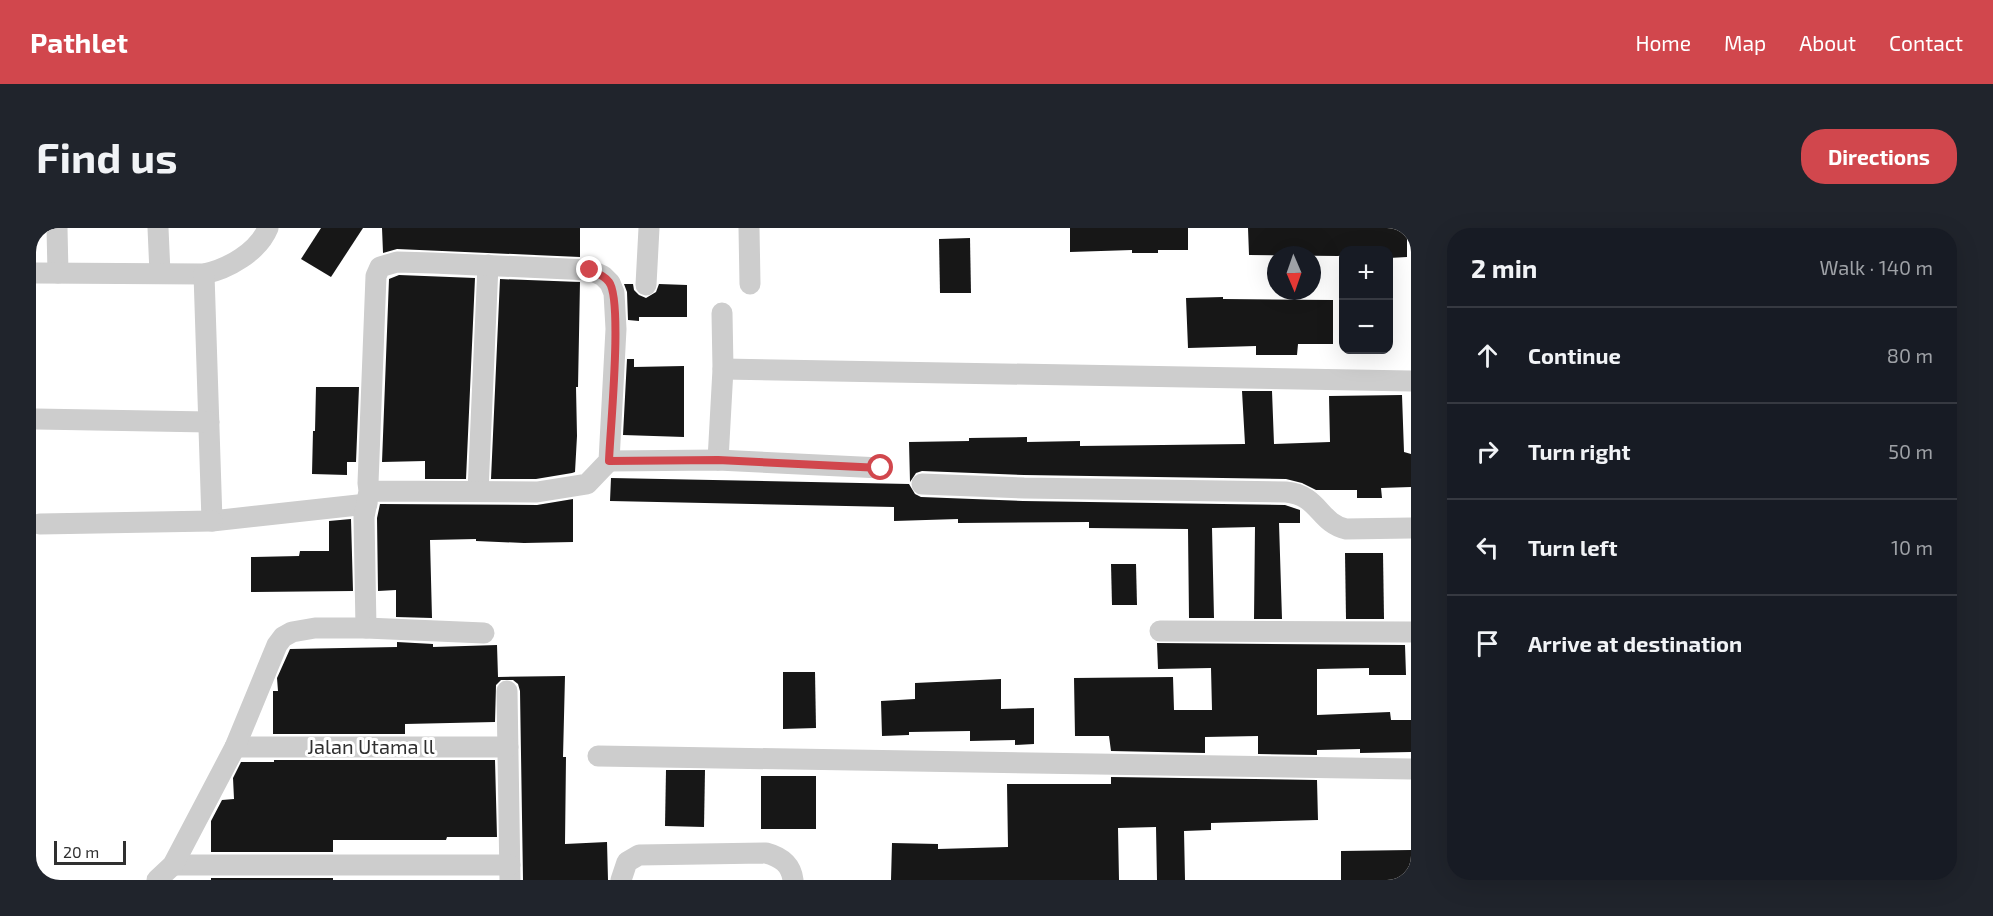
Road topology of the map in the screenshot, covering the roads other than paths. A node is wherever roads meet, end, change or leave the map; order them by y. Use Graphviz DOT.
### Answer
graph roads {
  1 [pos="57,228"];
  2 [pos="158,228"];
  3 [pos="268,228"];
  4 [pos="649,228"];
  5 [pos="749,228"];
  6 [pos="488,265"];
  7 [pos="36,273"];
  8 [pos="58,273"];
  9 [pos="160,273"];
  10 [pos="204,274"];
  11 [pos="750,284"];
  12 [pos="646,285"];
  13 [pos="722,313"];
  14 [pos="723,369"];
  15 [pos="1411,381"];
  16 [pos="36,419"];
  17 [pos="209,422"];
  18 [pos="718,460"];
  19 [pos="609,461"];
  20 [pos="881,468"];
  21 [pos="922,484"];
  22 [pos="478,491"];
  23 [pos="368,497"];
  24 [pos="212,521"];
  25 [pos="40,524"];
  26 [pos="1411,528"];
  27 [pos="366,628"];
  28 [pos="1160,631"];
  29 [pos="1411,632"];
  30 [pos="484,633"];
  31 [pos="507,691"];
  32 [pos="235,747"];
  33 [pos="508,747"];
  34 [pos="598,756"];
  35 [pos="1411,769"];
  36 [pos="173,866"];
  37 [pos="510,872"];
  38 [pos="158,880"];
  39 [pos="621,880"];
  40 [pos="793,880"];
  1 -- 8 [label="street"];
  2 -- 9 [label="street"];
  3 -- 10 [label="street"];
  4 -- 12 [label="street"];
  5 -- 11 [label="street"];
  6 -- 19 [label="street"];
  6 -- 22 [label="street"];
  6 -- 23 [label="street"];
  7 -- 8 [label="street"];
  8 -- 9 [label="street"];
  9 -- 10 [label="street"];
  10 -- 17 [label="street"];
  13 -- 14 [label="street"];
  14 -- 15 [label="street"];
  14 -- 18 [label="street"];
  16 -- 17 [label="street"];
  17 -- 24 [label="street"];
  18 -- 19 [label="street"];
  18 -- 20 [label="street"];
  19 -- 22 [label="street"];
  21 -- 26 [label="street"];
  22 -- 23 [label="street"];
  23 -- 24 [label="street"];
  23 -- 27 [label="street"];
  24 -- 25 [label="street"];
  27 -- 30 [label="street"];
  27 -- 32 [label="street"];
  28 -- 29 [label="street"];
  31 -- 33 [label="street"];
  32 -- 33 [label="street, Jalan Utama ll"];
  32 -- 36 [label="street"];
  33 -- 37 [label="street"];
  34 -- 35 [label="street"];
  36 -- 37 [label="street"];
  36 -- 38 [label="street"];
  39 -- 40 [label="street"];
}
